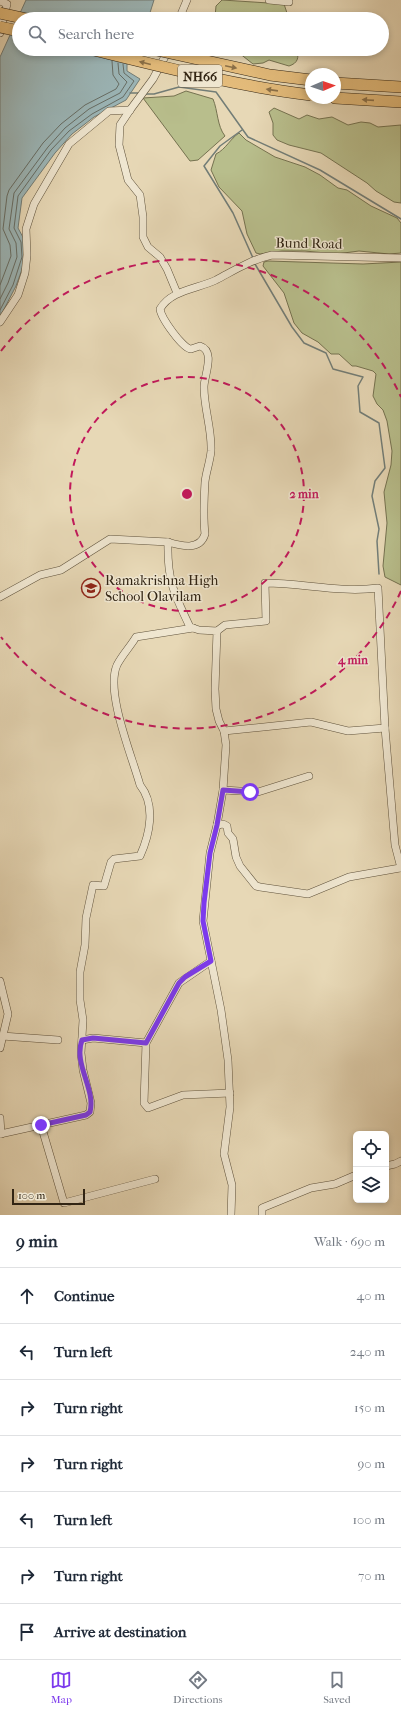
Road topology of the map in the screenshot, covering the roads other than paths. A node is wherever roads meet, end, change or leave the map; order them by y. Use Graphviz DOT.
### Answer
graph roads {
  1 [pos="187,0"];
  2 [pos="269,0"];
  3 [pos="0,1"];
  4 [pos="289,2"];
  5 [pos="182,12"];
  6 [pos="0,13"];
  7 [pos="12,16"];
  8 [pos="0,26"];
  9 [pos="12,29"];
  10 [pos="0,33"];
  11 [pos="119,56"];
  12 [pos="165,56"];
  13 [pos="184,56"];
  14 [pos="305,79"];
  15 [pos="341,83"];
  16 [pos="401,87"];
  17 [pos="305,94"];
  18 [pos="341,98"];
  19 [pos="401,102"];
  20 [pos="130,110"];
  21 [pos="401,258"];
  22 [pos="177,293"];
  23 [pos="0,322"];
  24 [pos="168,542"];
  25 [pos="0,598"];
  26 [pos="193,628"];
  27 [pos="217,631"];
  28 [pos="386,728"];
  29 [pos="224,731"];
  30 [pos="309,776"];
  31 [pos="223,790"];
  32 [pos="217,825"];
  33 [pos="400,868"];
  34 [pos="211,961"];
  35 [pos="0,981"];
  36 [pos="2,1036"];
  37 [pos="58,1040"];
  38 [pos="82,1040"];
  39 [pos="146,1043"];
  40 [pos="0,1048"];
  41 [pos="230,1093"];
  42 [pos="0,1118"];
  43 [pos="41,1125"];
  44 [pos="1,1134"];
  45 [pos="401,1161"];
  46 [pos="389,1165"];
  47 [pos="353,1176"];
  48 [pos="155,1179"];
  49 [pos="231,1215"];
  50 [pos="262,1215"];
  1 -- 5 [label="street"];
  2 -- 4 [label="street"];
  3 -- 10 [label="street"];
  6 -- 7 [label="highway, bridge"];
  8 -- 9 [label="highway, bridge"];
  17 -- 11 [label="highway, NH66, one-way, bridge"];
  12 -- 20 [label="street"];
  13 -- 14 [label="highway, NH66, one-way, bridge"];
  15 -- 16 [label="highway"];
  19 -- 18 [label="highway, one-way"];
  20 -- 22 [label="street"];
  20 -- 23 [label="street"];
  21 -- 22 [label="street, Bund Road"];
  22 -- 24 [label="street"];
  24 -- 25 [label="street"];
  24 -- 26 [label="street"];
  26 -- 27 [label="street"];
  26 -- 38 [label="street"];
  27 -- 28 [label="street"];
  27 -- 29 [label="street"];
  28 -- 29 [label="street"];
  28 -- 33 [label="street"];
  29 -- 31 [label="street"];
  30 -- 31 [label="street"];
  31 -- 32 [label="street"];
  32 -- 33 [label="street"];
  32 -- 34 [label="street"];
  34 -- 39 [label="street"];
  34 -- 41 [label="street"];
  35 -- 36 [label="street"];
  36 -- 37 [label="street"];
  36 -- 40 [label="street"];
  38 -- 39 [label="street"];
  38 -- 43 [label="street"];
  39 -- 41 [label="street"];
  41 -- 49 [label="street"];
  42 -- 44 [label="street"];
  43 -- 44 [label="street"];
  43 -- 48 [label="street"];
  45 -- 46 [label="street"];
  47 -- 50 [label="street"];
}
